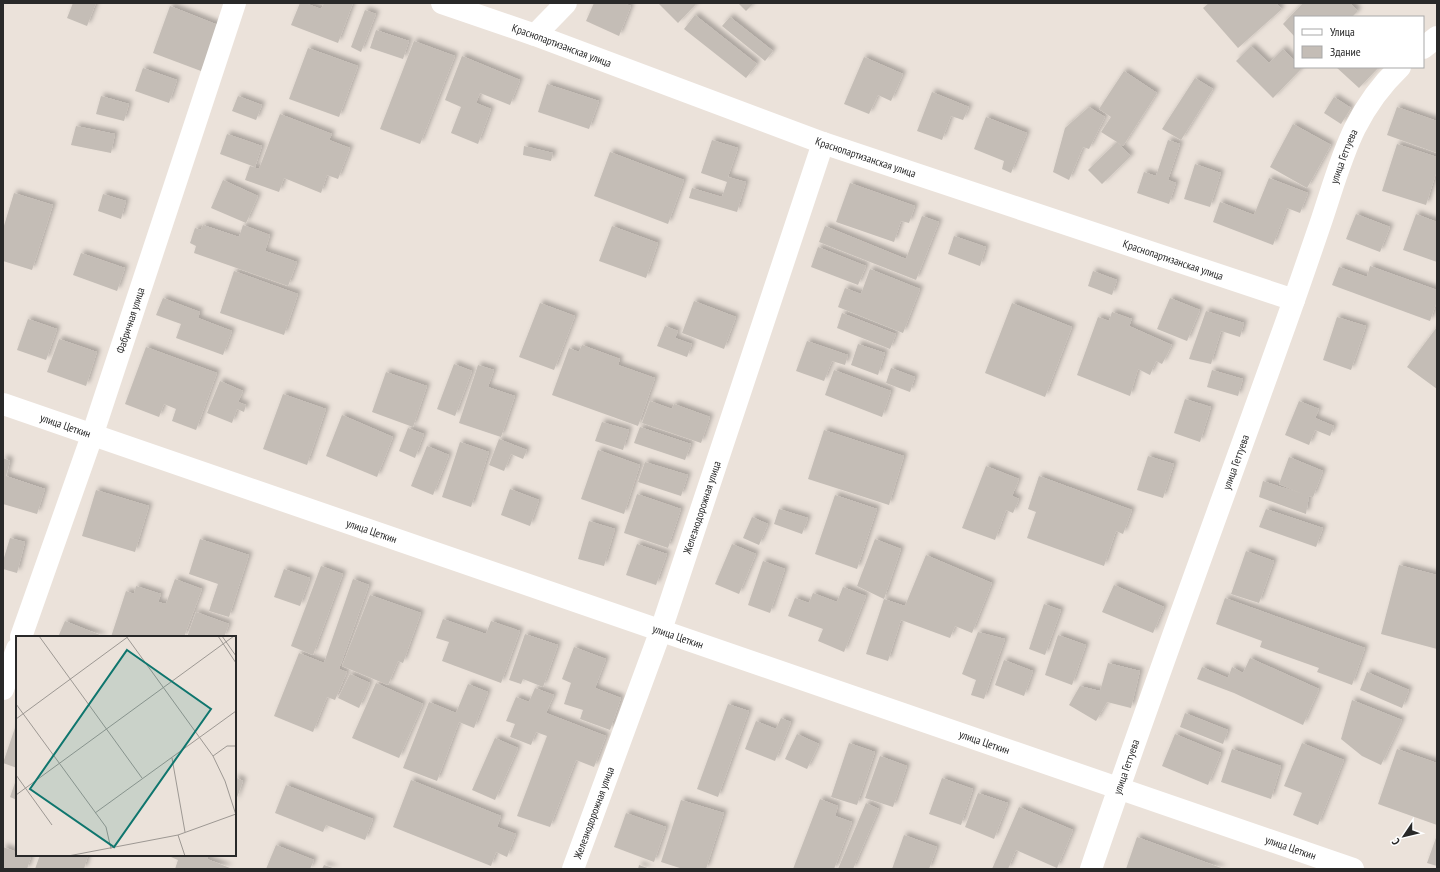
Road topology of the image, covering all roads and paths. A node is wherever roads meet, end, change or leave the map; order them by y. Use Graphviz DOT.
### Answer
graph roads {
  1 [pos="235,3"];
  2 [pos="442,3"];
  3 [pos="566,3"];
  4 [pos="535,35"];
  5 [pos="1437,38"];
  6 [pos="1424,47"];
  7 [pos="1399,68"];
  8 [pos="823,143"];
  9 [pos="1294,300"];
  10 [pos="3,404"];
  11 [pos="93,434"];
  12 [pos="661,630"];
  13 [pos="21,636"];
  14 [pos="16,652"];
  15 [pos="3,689"];
  16 [pos="1119,787"];
  17 [pos="573,869"];
  18 [pos="1091,869"];
  19 [pos="1354,869"];
  1 -- 11 [label="street, Фабричная улица"];
  2 -- 4 [label="street, Краснопартизанская улица"];
  3 -- 4 [label="street"];
  4 -- 8 [label="street, Краснопартизанская улица"];
  5 -- 6 [label="street"];
  7 -- 9 [label="street, улица Геттуева"];
  8 -- 9 [label="street, Краснопартизанская улица"];
  8 -- 12 [label="street, Железнодорожная улица"];
  9 -- 16 [label="street, улица Геттуева"];
  10 -- 11 [label="street, улица Цеткин"];
  11 -- 12 [label="street, улица Цеткин"];
  11 -- 13 [label="street, Фабричная улица"];
  12 -- 16 [label="street, улица Цеткин"];
  12 -- 17 [label="street, Железнодорожная улица"];
  14 -- 15 [label="street"];
  16 -- 18 [label="street, улица Геттуева"];
  16 -- 19 [label="street, улица Цеткин"];
}
